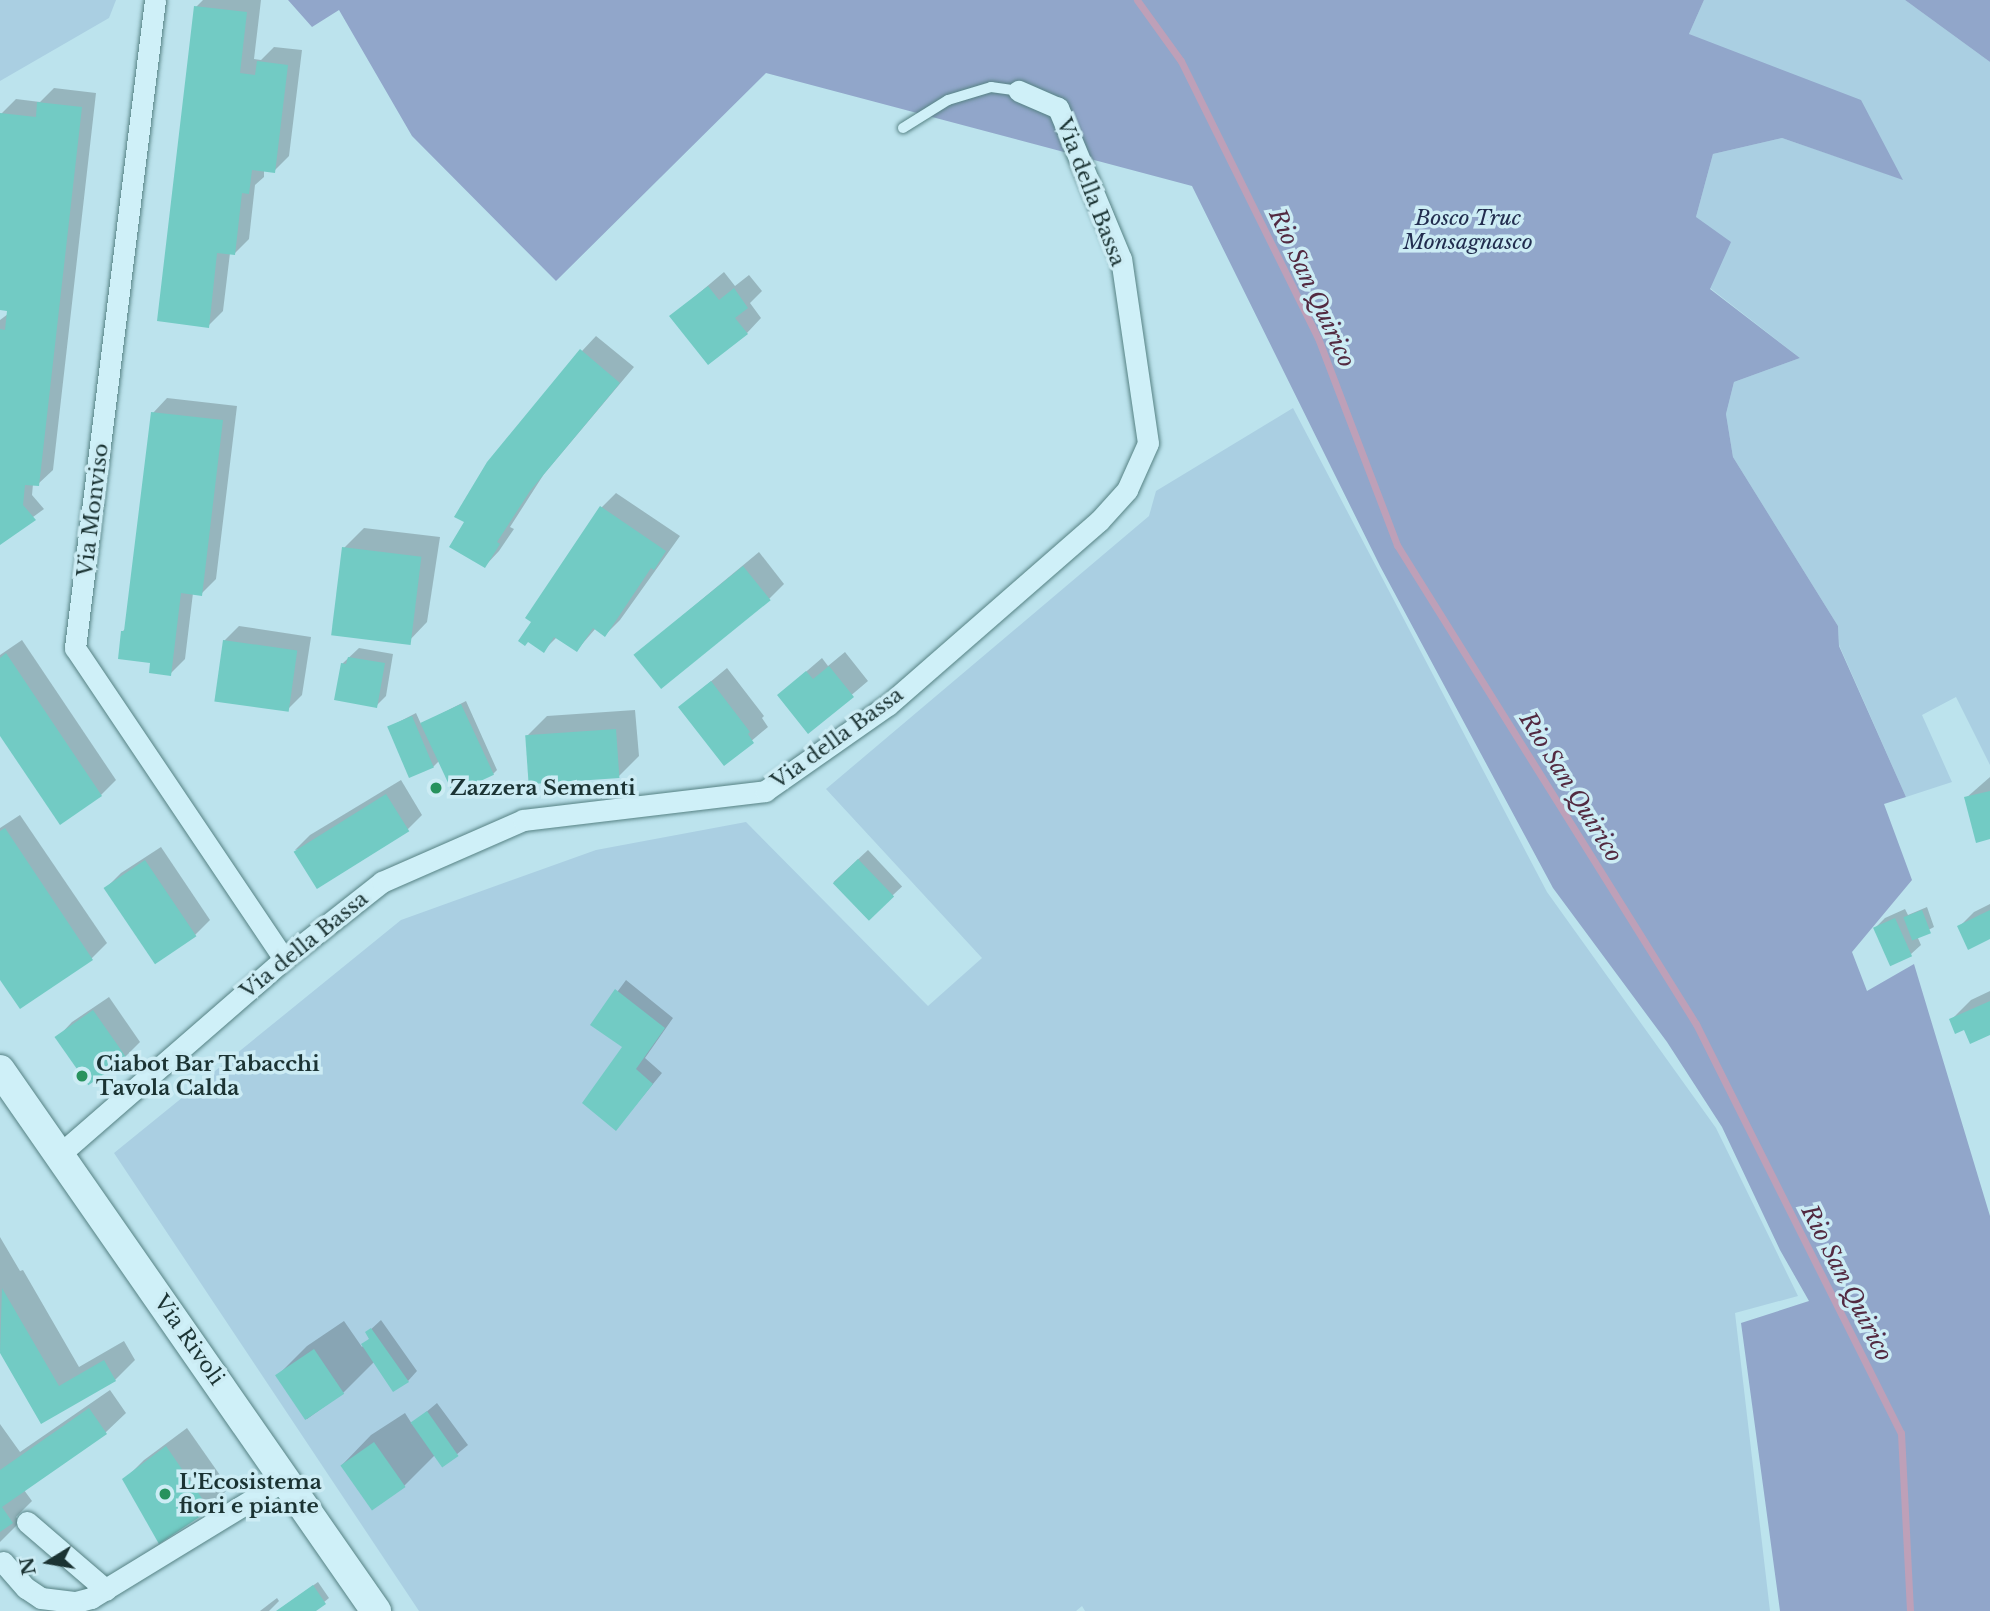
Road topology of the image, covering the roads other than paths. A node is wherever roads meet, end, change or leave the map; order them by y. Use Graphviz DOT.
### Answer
graph roads {
  1 [pos="155,0"];
  2 [pos="1019,91"];
  3 [pos="904,128"];
  4 [pos="284,959"];
  5 [pos="0,1070"];
  6 [pos="60,1154"];
  7 [pos="284,1480"];
  8 [pos="27,1522"];
  9 [pos="3,1562"];
  10 [pos="106,1590"];
  11 [pos="376,1611"];
  1 -- 4 [label="street, Via Monviso"];
  2 -- 3 [label="lane"];
  2 -- 4 [label="street, Via della Bassa"];
  4 -- 6 [label="street, Via della Bassa"];
  5 -- 6 [label="street, Via Rivoli"];
  6 -- 7 [label="street, Via Rivoli"];
  7 -- 10 [label="street"];
  7 -- 11 [label="street, Via Rivoli"];
  8 -- 10 [label="street"];
  9 -- 10 [label="street"];
}
